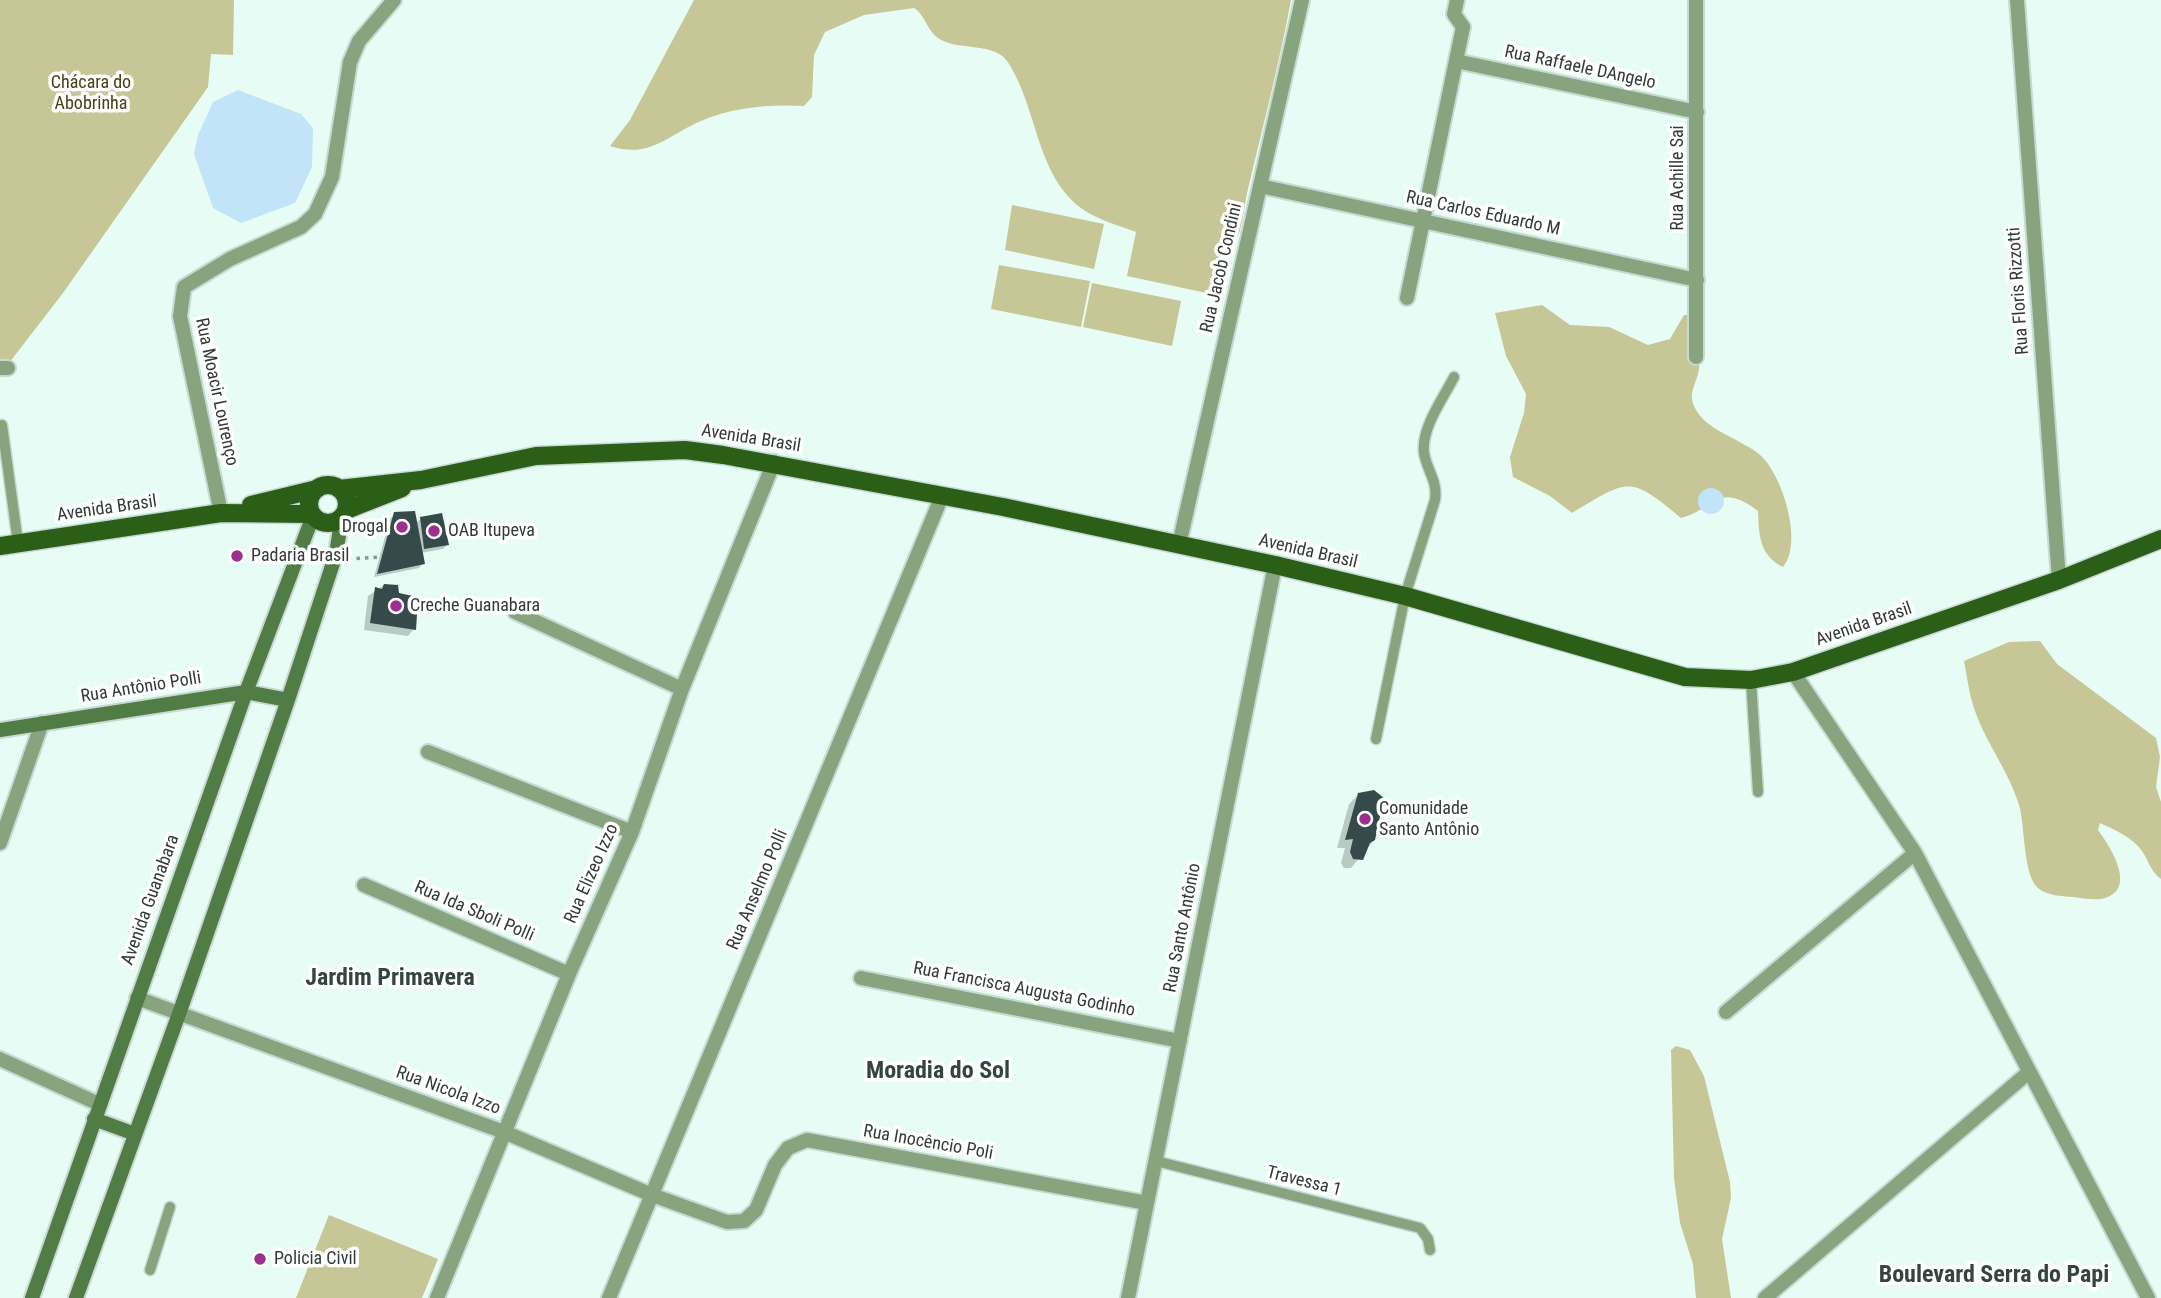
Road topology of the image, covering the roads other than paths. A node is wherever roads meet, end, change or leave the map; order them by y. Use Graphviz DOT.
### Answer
graph roads {
  1 [pos="394,0"];
  2 [pos="1302,0"];
  3 [pos="1457,0"];
  4 [pos="1696,0"];
  5 [pos="2017,0"];
  6 [pos="1457,61"];
  7 [pos="1697,112"];
  8 [pos="1260,186"];
  9 [pos="1423,221"];
  10 [pos="1697,280"];
  11 [pos="1407,298"];
  12 [pos="1696,357"];
  13 [pos="1454,377"];
  14 [pos="2,425"];
  15 [pos="774,462"];
  16 [pos="421,480"];
  17 [pos="317,489"];
  18 [pos="339,489"];
  19 [pos="942,496"];
  20 [pos="221,513"];
  21 [pos="344,513"];
  22 [pos="313,515"];
  23 [pos="2161,539"];
  24 [pos="9,544"];
  25 [pos="1179,545"];
  26 [pos="1275,565"];
  27 [pos="2059,580"];
  28 [pos="1405,596"];
  29 [pos="516,612"];
  30 [pos="1793,672"];
  31 [pos="1751,680"];
  32 [pos="682,689"];
  33 [pos="246,692"];
  34 [pos="288,700"];
  35 [pos="42,723"];
  36 [pos="0,730"];
  37 [pos="1376,739"];
  38 [pos="428,752"];
  39 [pos="1758,792"];
  40 [pos="632,832"];
  41 [pos="0,843"];
  42 [pos="1914,853"];
  43 [pos="364,885"];
  44 [pos="569,974"];
  45 [pos="861,978"];
  46 [pos="137,998"];
  47 [pos="180,1011"];
  48 [pos="1726,1012"];
  49 [pos="1180,1041"];
  50 [pos="0,1059"];
  51 [pos="2029,1072"];
  52 [pos="99,1104"];
  53 [pos="94,1119"];
  54 [pos="504,1132"];
  55 [pos="135,1134"];
  56 [pos="1156,1161"];
  57 [pos="652,1195"];
  58 [pos="1147,1203"];
  59 [pos="170,1207"];
  60 [pos="744,1221"];
  61 [pos="1430,1250"];
  62 [pos="150,1270"];
  63 [pos="32,1298"];
  64 [pos="76,1298"];
  65 [pos="436,1298"];
  66 [pos="610,1298"];
  67 [pos="1128,1298"];
  68 [pos="1765,1298"];
  69 [pos="2147,1298"];
  1 -- 20 [label="street, Rua Moacir Lourenço"];
  2 -- 8 [label="street, Rua Jacob Condini"];
  3 -- 6 [label="street"];
  4 -- 7 [label="street, Rua Achille Sai"];
  5 -- 27 [label="street, Rua Floris Rizzotti"];
  6 -- 7 [label="street, Rua Raffaele DAngelo"];
  6 -- 9 [label="street"];
  7 -- 10 [label="street, Rua Achille Sai"];
  8 -- 9 [label="street, Rua Carlos Eduardo M"];
  8 -- 25 [label="street, Rua Jacob Condini"];
  9 -- 10 [label="street, Rua Carlos Eduardo M"];
  9 -- 11 [label="street"];
  10 -- 12 [label="street, Rua Achille Sai"];
  13 -- 28 [label="lane"];
  14 -- 24 [label="lane"];
  15 -- 16 [label="main road, Avenida Brasil"];
  15 -- 19 [label="main road, Avenida Brasil"];
  15 -- 32 [label="street, Rua Elizeo Izzo"];
  16 -- 18 [label="main road, Avenida Brasil"];
  16 -- 21 [label="main road, Avenida Brasil"];
  17 -- 18 [label="main road, Avenida Brasil"];
  17 -- 20 [label="main road, Avenida Brasil"];
  17 -- 22 [label="main road"];
  18 -- 21 [label="main road"];
  19 -- 25 [label="main road, Avenida Brasil"];
  19 -- 57 [label="street, Rua Anselmo Polli"];
  20 -- 22 [label="main road, Avenida Brasil"];
  20 -- 24 [label="main road, Avenida Brasil"];
  21 -- 22 [label="main road, Avenida Brasil"];
  21 -- 34 [label="main road"];
  22 -- 33 [label="main road, Avenida Guanabara"];
  23 -- 27 [label="main road, Avenida Brasil"];
  25 -- 26 [label="main road, Avenida Brasil"];
  26 -- 28 [label="main road, Avenida Brasil"];
  26 -- 49 [label="street, Rua Santo Antônio"];
  27 -- 30 [label="main road, Avenida Brasil"];
  28 -- 31 [label="main road, Avenida Brasil"];
  28 -- 37 [label="lane"];
  29 -- 32 [label="street"];
  30 -- 31 [label="main road, Avenida Brasil"];
  30 -- 42 [label="street"];
  31 -- 39 [label="lane"];
  32 -- 40 [label="street, Rua Elizeo Izzo"];
  33 -- 34 [label="main road, Rua Antônio Polli"];
  33 -- 35 [label="main road, Rua Antônio Polli"];
  33 -- 46 [label="main road, Avenida Guanabara"];
  34 -- 47 [label="main road"];
  35 -- 36 [label="main road, Rua Antônio Polli"];
  35 -- 41 [label="street"];
  38 -- 40 [label="street"];
  40 -- 44 [label="street, Rua Elizeo Izzo"];
  42 -- 48 [label="street"];
  42 -- 51 [label="street"];
  43 -- 44 [label="street, Rua Ida Sboli Polli"];
  44 -- 54 [label="street, Rua Elizeo Izzo"];
  45 -- 49 [label="street, Rua Francisca Augusta Godinho"];
  46 -- 47 [label="street, Rua Nicola Izzo"];
  46 -- 52 [label="main road, Avenida Guanabara"];
  47 -- 54 [label="street, Rua Nicola Izzo"];
  47 -- 55 [label="main road"];
  49 -- 56 [label="street, Rua Santo Antônio"];
  50 -- 52 [label="street"];
  51 -- 68 [label="street"];
  51 -- 69 [label="street"];
  52 -- 53 [label="main road, Avenida Guanabara"];
  53 -- 55 [label="main road"];
  53 -- 63 [label="main road, Avenida Guanabara"];
  54 -- 57 [label="street, Rua Nicola Izzo"];
  54 -- 65 [label="street, Rua Elizeo Izzo"];
  55 -- 64 [label="main road"];
  56 -- 58 [label="street, Rua Santo Antônio"];
  56 -- 61 [label="lane, Travessa 1"];
  57 -- 60 [label="street, Rua Nicola Izzo"];
  57 -- 66 [label="street, Rua Anselmo Polli"];
  58 -- 60 [label="street, Rua Inocêncio Poli"];
  58 -- 67 [label="street, Rua Santo Antônio"];
  59 -- 62 [label="lane"];
}
